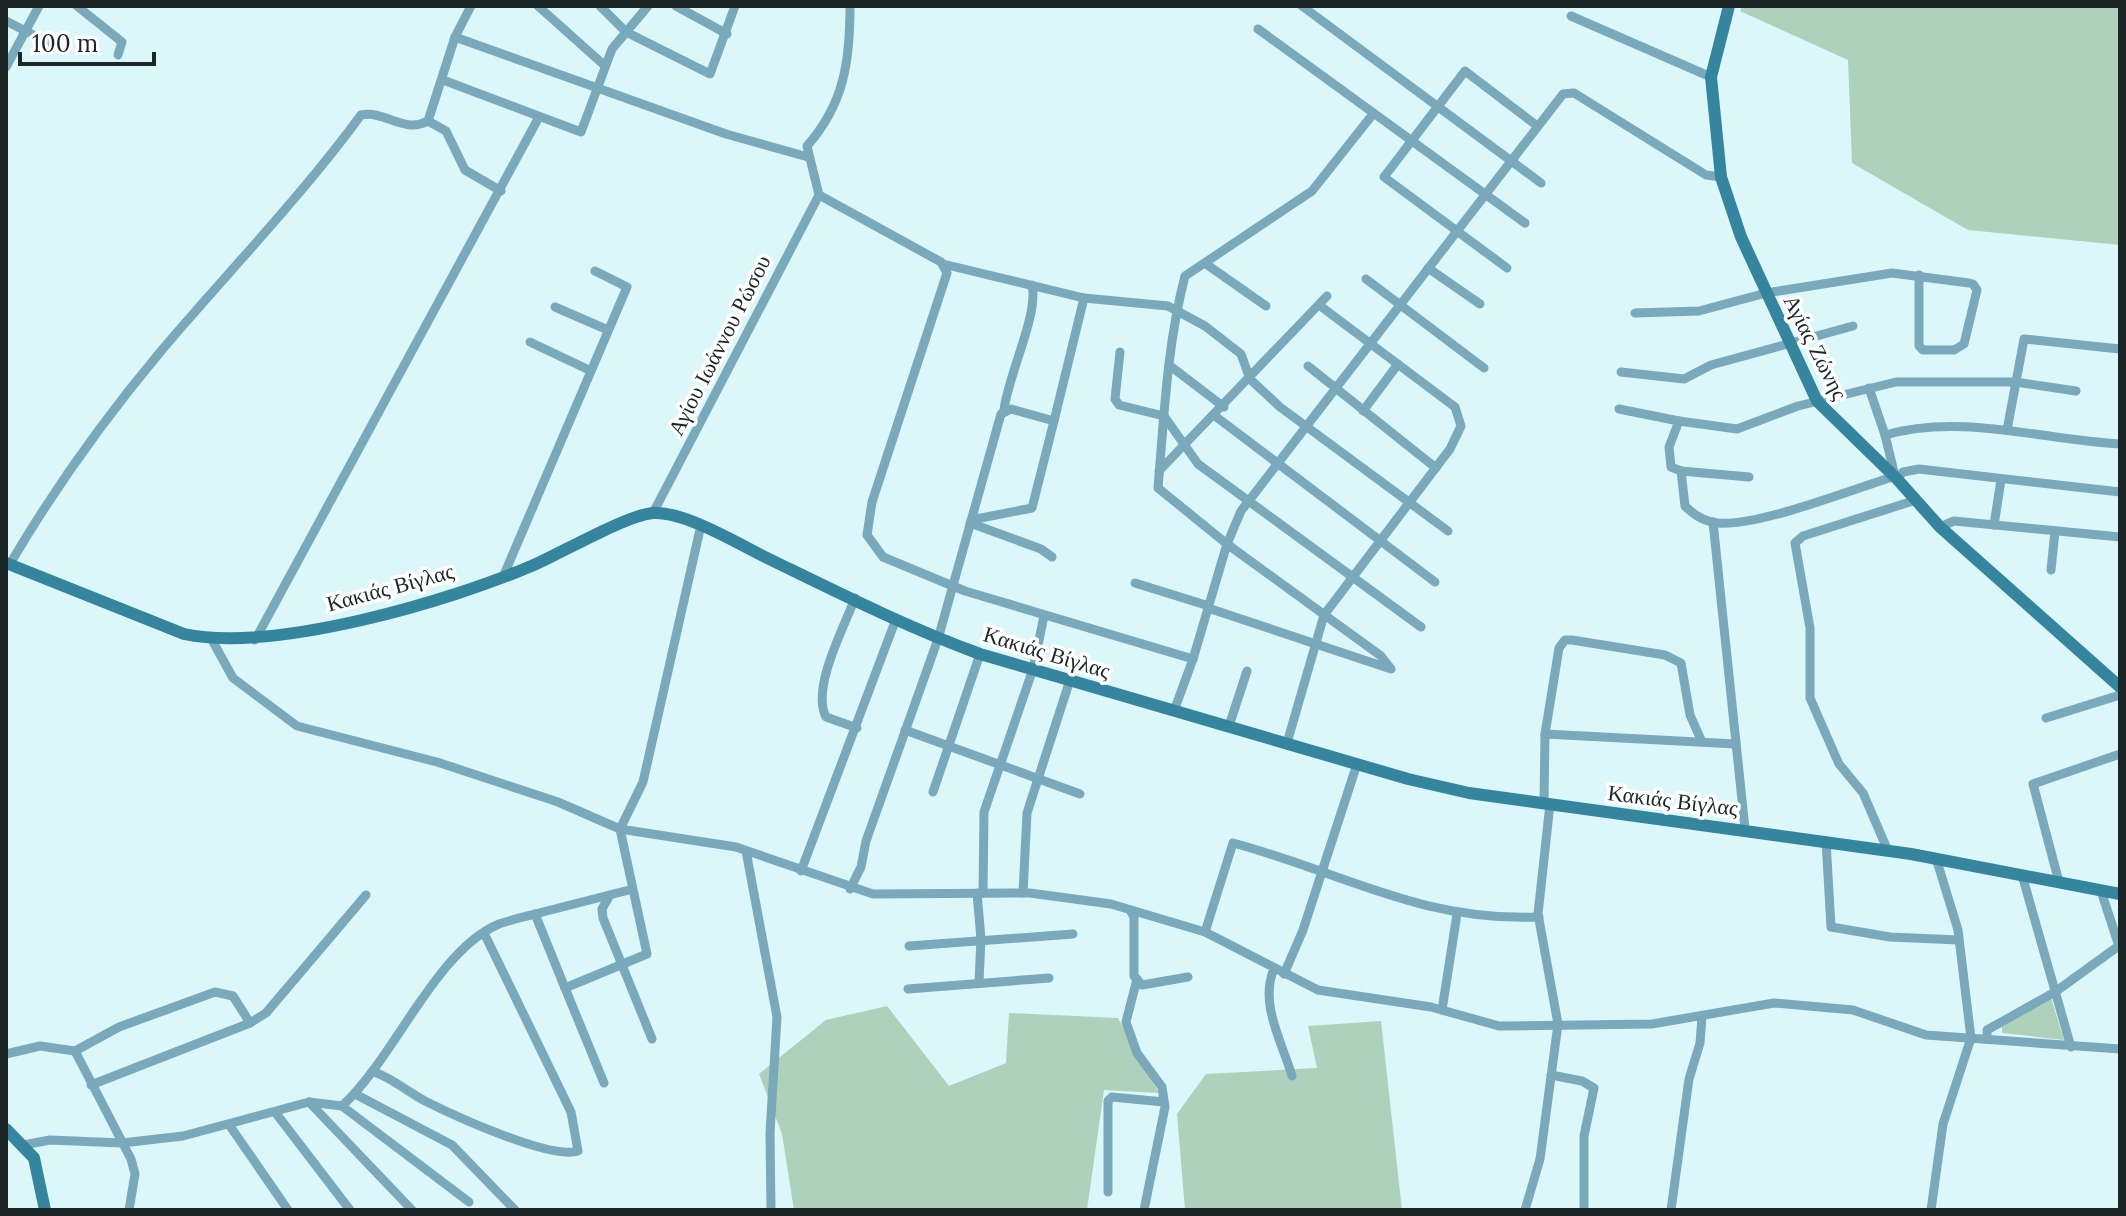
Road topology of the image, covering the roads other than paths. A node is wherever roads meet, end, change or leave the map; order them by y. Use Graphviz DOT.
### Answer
graph roads {
  1 [pos="39,6"];
  2 [pos="77,6"];
  3 [pos="470,6"];
  4 [pos="538,6"];
  5 [pos="600,6"];
  6 [pos="648,6"];
  7 [pos="676,6"];
  8 [pos="735,6"];
  9 [pos="850,6"];
  10 [pos="1302,6"];
  11 [pos="1729,6"];
  12 [pos="1571,16"];
  13 [pos="6,21"];
  14 [pos="1258,29"];
  15 [pos="26,31"];
  16 [pos="626,32"];
  17 [pos="727,34"];
  18 [pos="455,37"];
  19 [pos="51,44"];
  20 [pos="118,55"];
  21 [pos="604,65"];
  22 [pos="6,67"];
  23 [pos="1711,77"];
  24 [pos="443,80"];
  25 [pos="600,88"];
  26 [pos="1439,106"];
  27 [pos="1373,114"];
  28 [pos="539,117"];
  29 [pos="428,121"];
  30 [pos="1536,125"];
  31 [pos="1411,140"];
  32 [pos="808,157"];
  33 [pos="1511,159"];
  34 [pos="1721,177"];
  35 [pos="1541,183"];
  36 [pos="501,191"];
  37 [pos="1484,194"];
  38 [pos="819,195"];
  39 [pos="1525,223"];
  40 [pos="1455,232"];
  41 [pos="943,264"];
  42 [pos="1206,264"];
  43 [pos="1428,268"];
  44 [pos="1507,268"];
  45 [pos="595,271"];
  46 [pos="1919,275"];
  47 [pos="1366,279"];
  48 [pos="1032,285"];
  49 [pos="1766,293"];
  50 [pos="1327,296"];
  51 [pos="1084,298"];
  52 [pos="1480,304"];
  53 [pos="1319,305"];
  54 [pos="1266,306"];
  55 [pos="1400,306"];
  56 [pos="555,307"];
  57 [pos="1176,309"];
  58 [pos="1635,313"];
  59 [pos="1853,326"];
  60 [pos="608,330"];
  61 [pos="530,342"];
  62 [pos="1371,342"];
  63 [pos="1790,343"];
  64 [pos="2120,349"];
  65 [pos="1120,352"];
  66 [pos="1398,364"];
  67 [pos="1169,365"];
  68 [pos="1308,366"];
  69 [pos="1484,368"];
  70 [pos="589,370"];
  71 [pos="1621,372"];
  72 [pos="1250,379"];
  73 [pos="2015,382"];
  74 [pos="1869,388"];
  75 [pos="1336,390"];
  76 [pos="2076,391"];
  77 [pos="1817,401"];
  78 [pos="1224,407"];
  79 [pos="1619,409"];
  80 [pos="1004,410"];
  81 [pos="1363,411"];
  82 [pos="1164,416"];
  83 [pos="1215,416"];
  84 [pos="1054,421"];
  85 [pos="1679,421"];
  86 [pos="1307,427"];
  87 [pos="2007,430"];
  88 [pos="1885,435"];
  89 [pos="2120,444"];
  90 [pos="1183,447"];
  91 [pos="1279,463"];
  92 [pos="1436,468"];
  93 [pos="1159,471"];
  94 [pos="1681,471"];
  95 [pos="1749,477"];
  96 [pos="1896,477"];
  97 [pos="2001,480"];
  98 [pos="2120,492"];
  99 [pos="1250,499"];
  100 [pos="1916,500"];
  101 [pos="1409,503"];
  102 [pos="653,513"];
  103 [pos="970,522"];
  104 [pos="1713,522"];
  105 [pos="701,525"];
  106 [pos="1994,525"];
  107 [pos="1940,527"];
  108 [pos="1448,531"];
  109 [pos="2055,531"];
  110 [pos="2120,537"];
  111 [pos="1381,541"];
  112 [pos="1227,544"];
  113 [pos="1052,557"];
  114 [pos="8,564"];
  115 [pos="2051,570"];
  116 [pos="503,577"];
  117 [pos="1353,577"];
  118 [pos="1435,582"];
  119 [pos="1135,583"];
  120 [pos="952,586"];
  121 [pos="855,598"];
  122 [pos="1208,607"];
  123 [pos="1324,615"];
  124 [pos="1044,616"];
  125 [pos="896,619"];
  126 [pos="1421,627"];
  127 [pos="938,639"];
  128 [pos="212,640"];
  129 [pos="255,640"];
  130 [pos="1317,643"];
  131 [pos="980,654"];
  132 [pos="1193,659"];
  133 [pos="1033,669"];
  134 [pos="1247,671"];
  135 [pos="1070,680"];
  136 [pos="2120,687"];
  137 [pos="2120,695"];
  138 [pos="1174,711"];
  139 [pos="2046,718"];
  140 [pos="1229,726"];
  141 [pos="857,728"];
  142 [pos="905,730"];
  143 [pos="1545,734"];
  144 [pos="1702,742"];
  145 [pos="1287,743"];
  146 [pos="1736,744"];
  147 [pos="949,746"];
  148 [pos="2120,754"];
  149 [pos="1357,764"];
  150 [pos="1001,766"];
  151 [pos="1037,780"];
  152 [pos="933,792"];
  153 [pos="1080,794"];
  154 [pos="1547,803"];
  155 [pos="620,829"];
  156 [pos="1745,829"];
  157 [pos="1826,841"];
  158 [pos="746,851"];
  159 [pos="1888,851"];
  160 [pos="1936,858"];
  161 [pos="801,871"];
  162 [pos="1322,875"];
  163 [pos="2022,875"];
  164 [pos="2059,882"];
  165 [pos="633,889"];
  166 [pos="850,889"];
  167 [pos="2101,891"];
  168 [pos="980,893"];
  169 [pos="1023,893"];
  170 [pos="2120,894"];
  171 [pos="366,895"];
  172 [pos="610,895"];
  173 [pos="1130,910"];
  174 [pos="535,914"];
  175 [pos="1457,914"];
  176 [pos="1539,917"];
  177 [pos="1205,932"];
  178 [pos="484,933"];
  179 [pos="1073,934"];
  180 [pos="981,939"];
  181 [pos="1959,940"];
  182 [pos="909,946"];
  183 [pos="2120,946"];
  184 [pos="621,965"];
  185 [pos="1279,972"];
  186 [pos="1188,977"];
  187 [pos="1049,978"];
  188 [pos="1137,979"];
  189 [pos="979,982"];
  190 [pos="565,988"];
  191 [pos="908,989"];
  192 [pos="2055,992"];
  193 [pos="1442,1010"];
  194 [pos="1702,1017"];
  195 [pos="250,1023"];
  196 [pos="1558,1024"];
  197 [pos="1971,1034"];
  198 [pos="1987,1034"];
  199 [pos="652,1039"];
  200 [pos="2071,1047"];
  201 [pos="2120,1049"];
  202 [pos="75,1051"];
  203 [pos="6,1054"];
  204 [pos="374,1072"];
  205 [pos="1551,1075"];
  206 [pos="1292,1076"];
  207 [pos="604,1083"];
  208 [pos="91,1085"];
  209 [pos="357,1095"];
  210 [pos="309,1102"];
  211 [pos="1164,1102"];
  212 [pos="342,1106"];
  213 [pos="275,1112"];
  214 [pos="230,1126"];
  215 [pos="6,1129"];
  216 [pos="122,1143"];
  217 [pos="23,1145"];
  218 [pos="1108,1192"];
  219 [pos="469,1202"];
  220 [pos="45,1210"];
  221 [pos="129,1210"];
  222 [pos="288,1210"];
  223 [pos="350,1210"];
  224 [pos="412,1210"];
  225 [pos="515,1210"];
  226 [pos="771,1210"];
  227 [pos="1144,1210"];
  228 [pos="1525,1210"];
  229 [pos="1584,1210"];
  230 [pos="1671,1210"];
  231 [pos="1931,1210"];
  1 -- 15 [label="street"];
  2 -- 20 [label="street"];
  3 -- 18 [label="street"];
  4 -- 21 [label="street"];
  5 -- 16 [label="street"];
  6 -- 16 [label="street"];
  7 -- 17 [label="street"];
  8 -- 17 [label="street"];
  9 -- 32 [label="street"];
  10 -- 26 [label="street"];
  11 -- 23 [label="street, Αγίας Ζώνης"];
  12 -- 23 [label="street"];
  13 -- 15 [label="street"];
  14 -- 27 [label="street"];
  15 -- 19 [label="street"];
  15 -- 22 [label="street"];
  16 -- 17 [label="street"];
  16 -- 21 [label="street"];
  18 -- 24 [label="street"];
  18 -- 25 [label="street"];
  21 -- 25 [label="street"];
  23 -- 34 [label="street, Αγίας Ζώνης"];
  24 -- 28 [label="street"];
  24 -- 29 [label="street"];
  25 -- 28 [label="street"];
  25 -- 32 [label="street"];
  26 -- 30 [label="street"];
  26 -- 31 [label="street"];
  26 -- 33 [label="street"];
  27 -- 31 [label="street"];
  27 -- 42 [label="street"];
  28 -- 36 [label="street"];
  29 -- 36 [label="street"];
  29 -- 114 [label="street"];
  30 -- 33 [label="street"];
  30 -- 34 [label="street"];
  31 -- 37 [label="street"];
  31 -- 40 [label="street"];
  32 -- 38 [label="street"];
  33 -- 35 [label="street"];
  33 -- 37 [label="street"];
  34 -- 49 [label="street, Αγίας Ζώνης"];
  36 -- 129 [label="street"];
  37 -- 39 [label="street"];
  37 -- 40 [label="street"];
  38 -- 41 [label="street"];
  38 -- 102 [label="street, Αγίου Ιωάννου Ρώσου"];
  40 -- 43 [label="street"];
  40 -- 44 [label="street"];
  41 -- 48 [label="street"];
  41 -- 120 [label="street"];
  42 -- 54 [label="street"];
  42 -- 57 [label="street"];
  43 -- 52 [label="street"];
  43 -- 55 [label="street"];
  45 -- 60 [label="street"];
  46 -- 46 [label="street"];
  46 -- 49 [label="street"];
  47 -- 55 [label="street"];
  48 -- 51 [label="street"];
  48 -- 80 [label="street"];
  49 -- 58 [label="street"];
  49 -- 63 [label="street, Αγίας Ζώνης"];
  50 -- 53 [label="street"];
  51 -- 57 [label="street"];
  51 -- 84 [label="street"];
  53 -- 62 [label="street"];
  53 -- 72 [label="street"];
  55 -- 62 [label="street"];
  55 -- 69 [label="street"];
  56 -- 60 [label="street"];
  57 -- 67 [label="street"];
  57 -- 72 [label="street"];
  59 -- 63 [label="street"];
  60 -- 70 [label="street"];
  61 -- 70 [label="street"];
  62 -- 66 [label="street"];
  62 -- 75 [label="street"];
  63 -- 71 [label="street"];
  63 -- 77 [label="street, Αγίας Ζώνης"];
  64 -- 73 [label="street"];
  65 -- 82 [label="street"];
  66 -- 81 [label="street"];
  66 -- 92 [label="street"];
  67 -- 78 [label="street"];
  67 -- 82 [label="street"];
  68 -- 75 [label="street"];
  70 -- 116 [label="street"];
  72 -- 78 [label="street"];
  72 -- 86 [label="street"];
  73 -- 74 [label="street"];
  73 -- 76 [label="street"];
  73 -- 87 [label="street"];
  74 -- 77 [label="street"];
  74 -- 88 [label="street"];
  75 -- 81 [label="street"];
  75 -- 86 [label="street"];
  77 -- 85 [label="street"];
  77 -- 96 [label="street, Αγίας Ζώνης"];
  78 -- 83 [label="street"];
  79 -- 85 [label="street"];
  80 -- 84 [label="street"];
  80 -- 103 [label="street"];
  81 -- 92 [label="street"];
  82 -- 90 [label="street"];
  82 -- 93 [label="street"];
  83 -- 90 [label="street"];
  83 -- 91 [label="street"];
  84 -- 103 [label="street"];
  85 -- 94 [label="street"];
  86 -- 91 [label="street"];
  86 -- 101 [label="street"];
  87 -- 88 [label="street"];
  87 -- 89 [label="street"];
  88 -- 96 [label="street"];
  90 -- 93 [label="street"];
  90 -- 99 [label="street"];
  91 -- 99 [label="street"];
  91 -- 111 [label="street"];
  92 -- 101 [label="street"];
  93 -- 112 [label="street"];
  94 -- 95 [label="street"];
  94 -- 104 [label="street"];
  96 -- 97 [label="street"];
  96 -- 100 [label="street, Αγίας Ζώνης"];
  96 -- 104 [label="street"];
  97 -- 98 [label="street"];
  97 -- 106 [label="street"];
  99 -- 112 [label="street"];
  99 -- 117 [label="street"];
  100 -- 107 [label="street, Αγίας Ζώνης"];
  100 -- 159 [label="street"];
  101 -- 108 [label="street"];
  101 -- 111 [label="street"];
  102 -- 105 [label="street, Κακιάς Βίγλας"];
  102 -- 116 [label="street, Κακιάς Βίγλας"];
  103 -- 113 [label="street"];
  103 -- 120 [label="street"];
  104 -- 146 [label="street"];
  105 -- 121 [label="street, Κακιάς Βίγλας"];
  105 -- 155 [label="street"];
  106 -- 107 [label="street"];
  106 -- 109 [label="street"];
  107 -- 136 [label="street, Αγίας Ζώνης"];
  109 -- 110 [label="street"];
  109 -- 115 [label="street"];
  111 -- 117 [label="street"];
  111 -- 118 [label="street"];
  112 -- 122 [label="street"];
  112 -- 123 [label="street"];
  114 -- 128 [label="street, Κακιάς Βίγλας"];
  116 -- 129 [label="street, Κακιάς Βίγλας"];
  117 -- 123 [label="street"];
  117 -- 126 [label="street"];
  119 -- 122 [label="street"];
  120 -- 124 [label="street"];
  120 -- 127 [label="street"];
  121 -- 125 [label="street, Κακιάς Βίγλας"];
  121 -- 141 [label="street"];
  122 -- 130 [label="street"];
  122 -- 132 [label="street"];
  123 -- 130 [label="street"];
  123 -- 130 [label="street"];
  124 -- 132 [label="street"];
  124 -- 133 [label="street"];
  125 -- 127 [label="street, Κακιάς Βίγλας"];
  125 -- 141 [label="street"];
  127 -- 131 [label="street, Κακιάς Βίγλας"];
  127 -- 142 [label="street"];
  128 -- 129 [label="street, Κακιάς Βίγλας"];
  128 -- 155 [label="street"];
  130 -- 145 [label="street"];
  131 -- 133 [label="street, Κακιάς Βίγλας"];
  131 -- 147 [label="street"];
  132 -- 138 [label="street"];
  133 -- 135 [label="street, Κακιάς Βίγλας"];
  133 -- 150 [label="street"];
  134 -- 140 [label="street"];
  135 -- 138 [label="street, Κακιάς Βίγλας"];
  135 -- 151 [label="street"];
  137 -- 139 [label="street"];
  138 -- 140 [label="street, Κακιάς Βίγλας"];
  140 -- 145 [label="street, Κακιάς Βίγλας"];
  141 -- 161 [label="street"];
  142 -- 147 [label="street"];
  142 -- 166 [label="street"];
  143 -- 144 [label="street"];
  143 -- 144 [label="street"];
  143 -- 154 [label="street"];
  144 -- 146 [label="street"];
  145 -- 149 [label="street, Κακιάς Βίγλας"];
  146 -- 156 [label="street"];
  147 -- 150 [label="street"];
  147 -- 152 [label="street"];
  148 -- 164 [label="street"];
  149 -- 154 [label="street, Κακιάς Βίγλας"];
  149 -- 162 [label="street"];
  150 -- 151 [label="street"];
  150 -- 168 [label="street"];
  151 -- 153 [label="street"];
  151 -- 169 [label="street"];
  154 -- 156 [label="street, Κακιάς Βίγλας"];
  154 -- 176 [label="street"];
  155 -- 158 [label="street"];
  155 -- 165 [label="street"];
  156 -- 157 [label="street, Κακιάς Βίγλας"];
  157 -- 159 [label="street, Κακιάς Βίγλας"];
  157 -- 181 [label="street"];
  158 -- 161 [label="street"];
  158 -- 226 [label="street"];
  159 -- 160 [label="street, Κακιάς Βίγλας"];
  160 -- 163 [label="street, Κακιάς Βίγλας"];
  160 -- 181 [label="street"];
  161 -- 166 [label="street"];
  162 -- 175 [label="street"];
  162 -- 177 [label="street"];
  162 -- 185 [label="street"];
  163 -- 164 [label="street, Κακιάς Βίγλας"];
  163 -- 192 [label="street"];
  164 -- 167 [label="street, Κακιάς Βίγλας"];
  165 -- 172 [label="street"];
  165 -- 184 [label="street"];
  166 -- 168 [label="street"];
  167 -- 170 [label="street, Κακιάς Βίγλας"];
  167 -- 183 [label="street"];
  168 -- 169 [label="street"];
  168 -- 180 [label="street"];
  169 -- 173 [label="street"];
  171 -- 195 [label="street"];
  172 -- 174 [label="street"];
  172 -- 184 [label="street"];
  173 -- 177 [label="street"];
  173 -- 188 [label="street"];
  174 -- 178 [label="street"];
  174 -- 190 [label="street"];
  175 -- 176 [label="street"];
  175 -- 193 [label="street"];
  176 -- 196 [label="street"];
  177 -- 185 [label="street"];
  178 -- 204 [label="street"];
  178 -- 204 [label="street"];
  179 -- 180 [label="street"];
  180 -- 182 [label="street"];
  180 -- 189 [label="street"];
  181 -- 197 [label="street"];
  183 -- 192 [label="street"];
  184 -- 190 [label="street"];
  184 -- 199 [label="street"];
  185 -- 193 [label="street"];
  185 -- 206 [label="street"];
  186 -- 188 [label="street"];
  187 -- 189 [label="street"];
  188 -- 211 [label="street"];
  189 -- 191 [label="street"];
  190 -- 207 [label="street"];
  192 -- 198 [label="street"];
  192 -- 200 [label="street"];
  193 -- 196 [label="street"];
  194 -- 196 [label="street"];
  194 -- 197 [label="street"];
  194 -- 230 [label="street"];
  195 -- 202 [label="street"];
  195 -- 208 [label="street"];
  196 -- 205 [label="street"];
  197 -- 198 [label="street"];
  197 -- 231 [label="street"];
  198 -- 200 [label="street"];
  200 -- 201 [label="street"];
  202 -- 203 [label="street"];
  202 -- 208 [label="street"];
  204 -- 209 [label="street"];
  205 -- 228 [label="street"];
  205 -- 229 [label="street"];
  208 -- 216 [label="street"];
  209 -- 212 [label="street"];
  209 -- 225 [label="street"];
  210 -- 212 [label="street"];
  210 -- 213 [label="street"];
  210 -- 224 [label="street"];
  211 -- 218 [label="street"];
  211 -- 227 [label="street"];
  212 -- 219 [label="street"];
  213 -- 214 [label="street"];
  213 -- 223 [label="street"];
  214 -- 216 [label="street"];
  214 -- 222 [label="street"];
  215 -- 217 [label="street"];
  216 -- 217 [label="street"];
  216 -- 221 [label="street"];
  217 -- 220 [label="street"];
}
